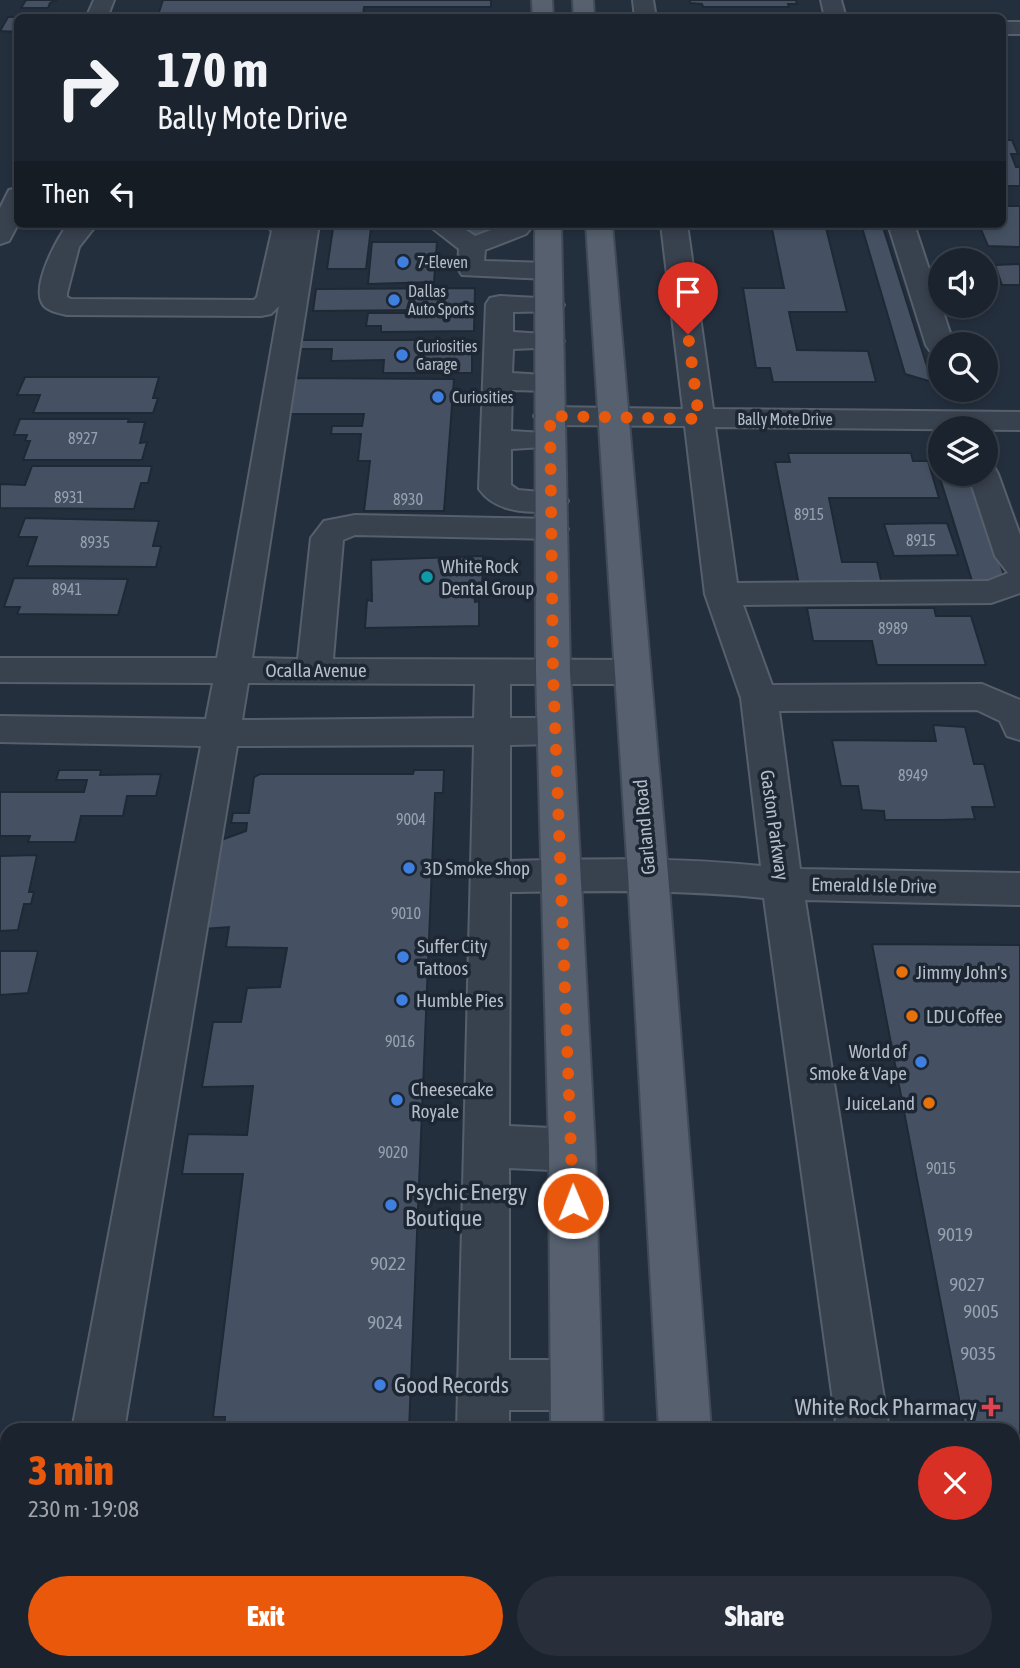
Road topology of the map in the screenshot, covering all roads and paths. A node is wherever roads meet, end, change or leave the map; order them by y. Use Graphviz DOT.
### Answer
graph roads {
  1 [pos="14,204"];
  2 [pos="79,228"];
  3 [pos="286,228"];
  4 [pos="305,228"];
  5 [pos="446,228"];
  6 [pos="510,228"];
  7 [pos="548,228"];
  8 [pos="599,228"];
  9 [pos="675,228"];
  10 [pos="902,228"];
  11 [pos="0,236"];
  12 [pos="472,246"];
  13 [pos="548,271"];
  14 [pos="550,305"];
  15 [pos="936,332"];
  16 [pos="499,340"];
  17 [pos="550,341"];
  18 [pos="498,381"];
  19 [pos="550,382"];
  20 [pos="612,416"];
  21 [pos="699,419"];
  22 [pos="1020,421"];
  23 [pos="998,422"];
  24 [pos="928,423"];
  25 [pos="549,428"];
  26 [pos="497,440"];
  27 [pos="988,486"];
  28 [pos="552,515"];
  29 [pos="1020,566"];
  30 [pos="1020,581"];
  31 [pos="722,594"];
  32 [pos="9,670"];
  33 [pos="232,670"];
  34 [pos="314,671"];
  35 [pos="493,671"];
  36 [pos="553,671"];
  37 [pos="632,672"];
  38 [pos="759,698"];
  39 [pos="0,727"];
  40 [pos="1020,727"];
  41 [pos="555,731"];
  42 [pos="491,732"];
  43 [pos="219,733"];
  44 [pos="648,874"];
  45 [pos="490,877"];
  46 [pos="561,877"];
  47 [pos="783,884"];
  48 [pos="1020,888"];
  49 [pos="489,1146"];
  50 [pos="572,1150"];
  51 [pos="484,1408"];
  52 [pos="577,1408"];
  53 [pos="99,1423"];
  54 [pos="685,1423"];
  55 [pos="862,1423"];
  1 -- 11 [label="street"];
  2 -- 3 [label="street"];
  4 -- 33 [label="street"];
  5 -- 12 [label="street"];
  6 -- 12 [label="street"];
  7 -- 13 [label="main road"];
  8 -- 20 [label="main road, Garland Road"];
  9 -- 21 [label="street, Gaston Parkway"];
  10 -- 15 [label="street"];
  12 -- 13 [label="street"];
  13 -- 14 [label="main road"];
  14 -- 16 [label="street"];
  14 -- 17 [label="main road"];
  16 -- 17 [label="street"];
  16 -- 18 [label="street"];
  17 -- 19 [label="main road"];
  18 -- 19 [label="street"];
  18 -- 26 [label="street"];
  19 -- 25 [label="main road"];
  20 -- 21 [label="street, Bally Mote Drive"];
  20 -- 25 [label="street, Bally Mote Drive"];
  20 -- 37 [label="main road, Garland Road"];
  21 -- 24 [label="street, Bally Mote Drive"];
  21 -- 31 [label="street, Gaston Parkway"];
  22 -- 23 [label="street, Bally Mote Drive"];
  25 -- 26 [label="street, Bally Mote Drive"];
  25 -- 28 [label="main road"];
  26 -- 28 [label="street"];
  27 -- 29 [label="street"];
  28 -- 34 [label="street"];
  28 -- 36 [label="main road"];
  30 -- 31 [label="street"];
  31 -- 38 [label="street, Gaston Parkway"];
  32 -- 33 [label="street, Ocalla Avenue"];
  32 -- 39 [label="street"];
  33 -- 34 [label="street, Ocalla Avenue"];
  33 -- 43 [label="street"];
  34 -- 35 [label="street, Ocalla Avenue"];
  35 -- 36 [label="street, Ocalla Avenue"];
  35 -- 42 [label="street"];
  36 -- 37 [label="street, Ocalla Avenue"];
  36 -- 41 [label="main road"];
  37 -- 44 [label="main road, Garland Road"];
  38 -- 40 [label="street"];
  38 -- 47 [label="street, Gaston Parkway"];
  39 -- 43 [label="street"];
  41 -- 42 [label="street"];
  41 -- 46 [label="main road"];
  42 -- 43 [label="street"];
  42 -- 45 [label="street"];
  43 -- 53 [label="street"];
  44 -- 46 [label="street, Emerald Isle Drive"];
  44 -- 47 [label="street, Emerald Isle Drive"];
  44 -- 54 [label="main road, Garland Road"];
  45 -- 46 [label="street, Emerald Isle Drive"];
  45 -- 49 [label="street"];
  46 -- 50 [label="main road"];
  47 -- 48 [label="street, Emerald Isle Drive"];
  47 -- 55 [label="street, Gaston Parkway"];
  49 -- 50 [label="street"];
  49 -- 51 [label="street"];
  50 -- 52 [label="main road"];
  51 -- 52 [label="street"];
}
